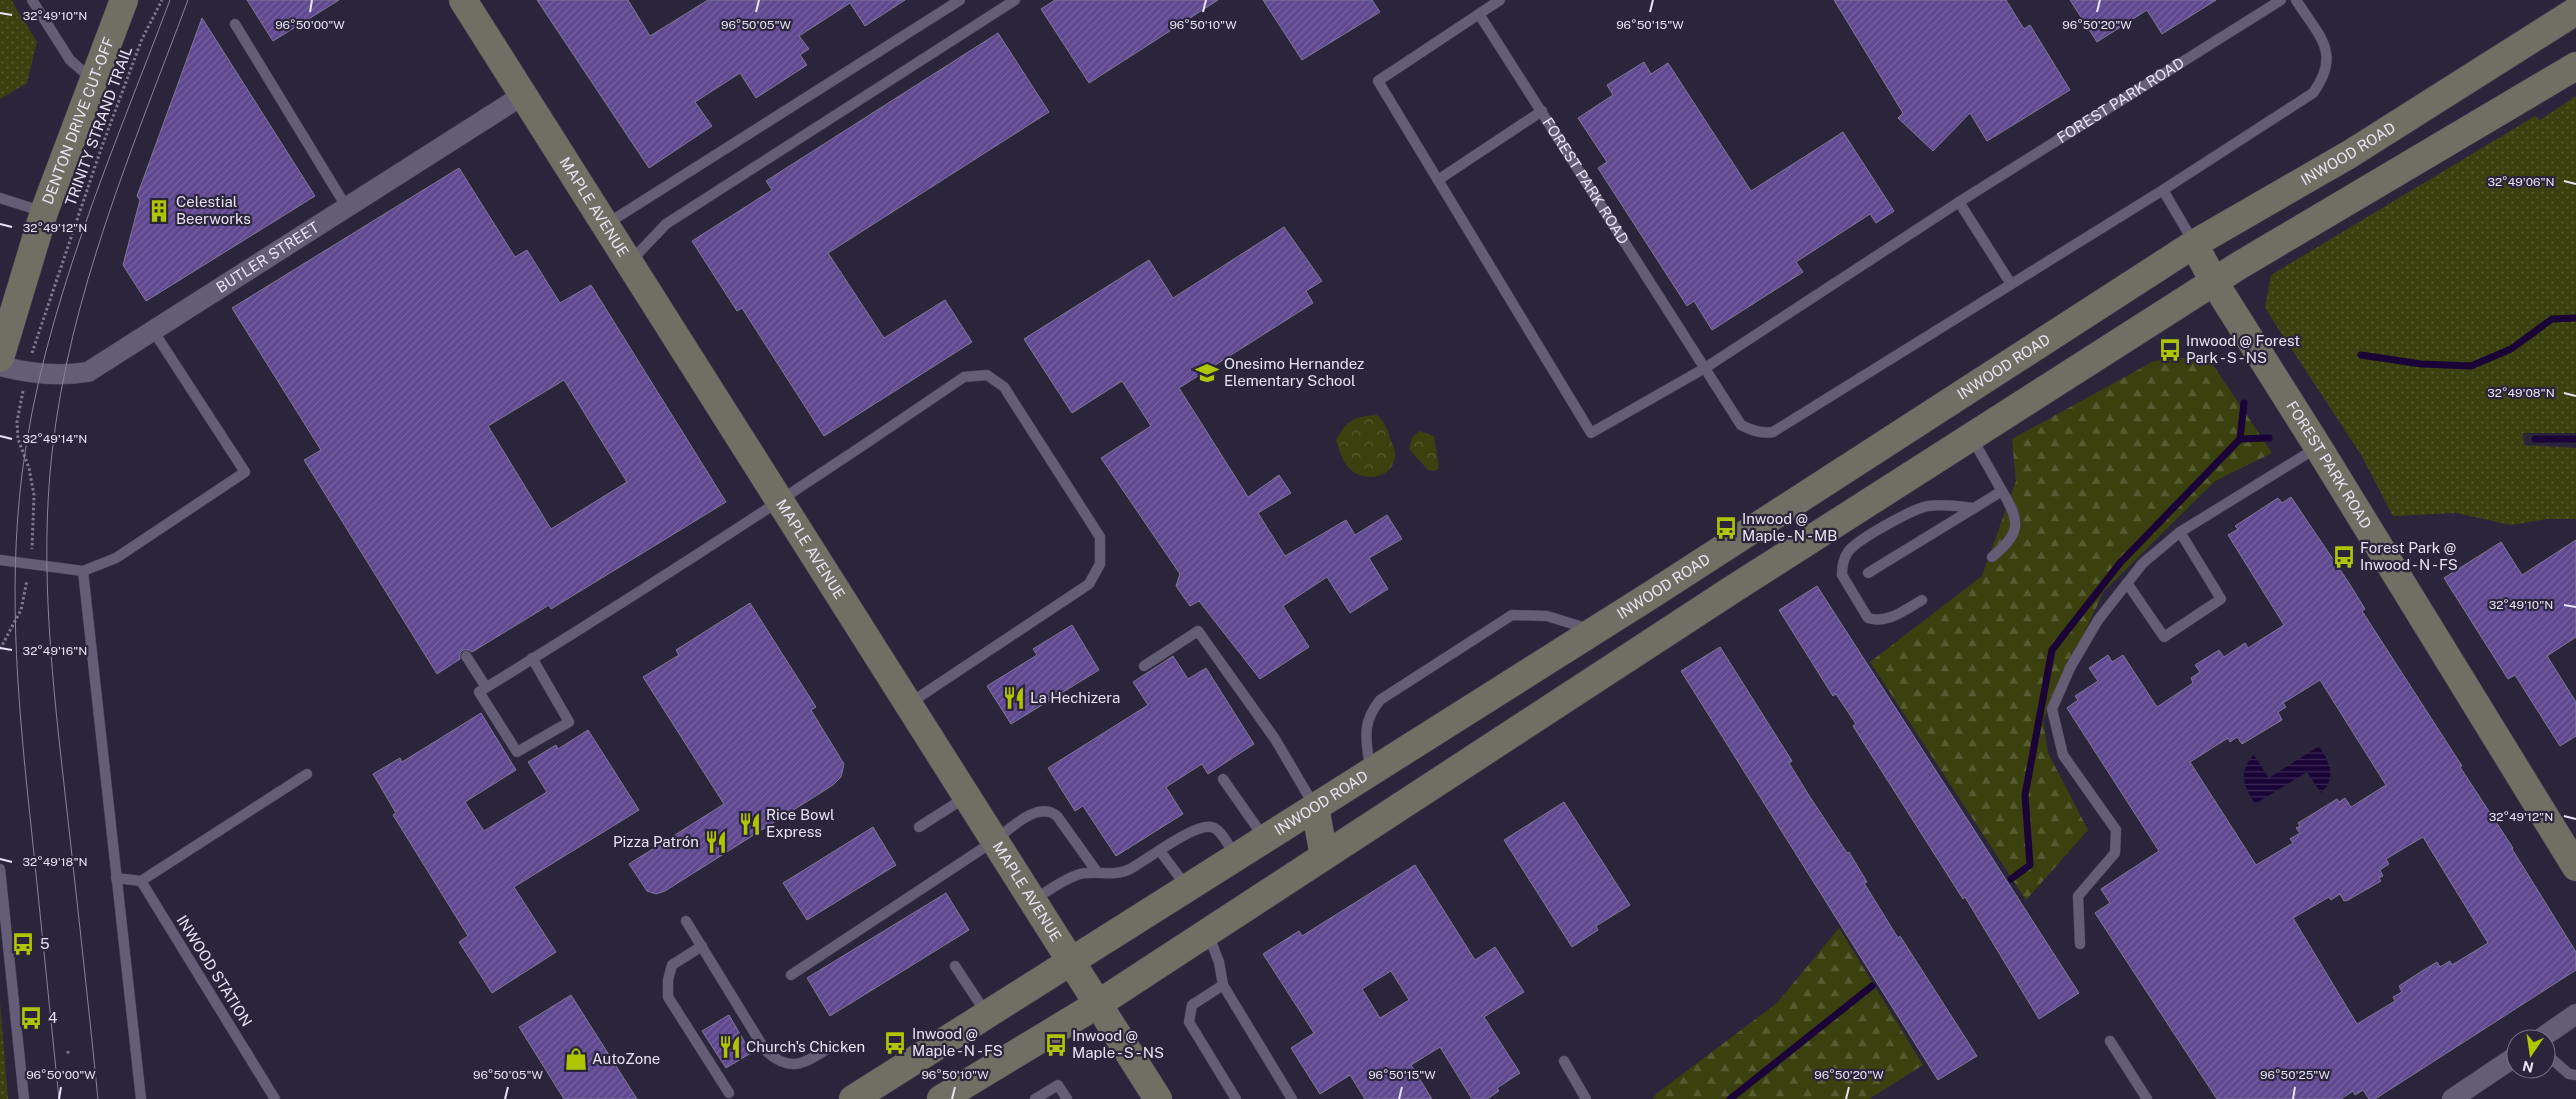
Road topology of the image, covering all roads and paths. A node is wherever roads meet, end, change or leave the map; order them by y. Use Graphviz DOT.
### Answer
graph roads {
  1 [pos="32,0"];
  2 [pos="124,0"];
  3 [pos="162,0"];
  4 [pos="463,0"];
  5 [pos="960,0"];
  6 [pos="1015,0"];
  7 [pos="1500,0"];
  8 [pos="2281,0"];
  9 [pos="2296,0"];
  10 [pos="2576,11"];
  11 [pos="1479,14"];
  12 [pos="235,24"];
  13 [pos="2576,66"];
  14 [pos="94,81"];
  15 [pos="523,96"];
  16 [pos="1542,111"];
  17 [pos="1438,180"];
  18 [pos="2163,190"];
  19 [pos="0,198"];
  20 [pos="1959,202"];
  21 [pos="347,208"];
  22 [pos="44,212"];
  23 [pos="604,225"];
  24 [pos="2194,244"];
  25 [pos="628,263"];
  26 [pos="2214,282"];
  27 [pos="2011,284"];
  28 [pos="154,332"];
  29 [pos="34,347"];
  30 [pos="0,358"];
  31 [pos="0,366"];
  32 [pos="1705,368"];
  33 [pos="21,398"];
  34 [pos="1972,438"];
  35 [pos="2318,447"];
  36 [pos="2002,491"];
  37 [pos="779,502"];
  38 [pos="1974,508"];
  39 [pos="2180,532"];
  40 [pos="31,554"];
  41 [pos="1992,557"];
  42 [pos="0,560"];
  43 [pos="83,571"];
  44 [pos="1868,573"];
  45 [pos="27,581"];
  46 [pos="2127,584"];
  47 [pos="1651,595"];
  48 [pos="1922,600"];
  49 [pos="1673,629"];
  50 [pos="1595,631"];
  51 [pos="0,649"];
  52 [pos="466,656"];
  53 [pos="532,658"];
  54 [pos="1144,666"];
  55 [pos="486,687"];
  56 [pos="907,705"];
  57 [pos="1370,773"];
  58 [pos="307,774"];
  59 [pos="1223,779"];
  60 [pos="966,797"];
  61 [pos="1315,807"];
  62 [pos="919,827"];
  63 [pos="994,840"];
  64 [pos="1265,840"];
  65 [pos="1160,851"];
  66 [pos="1324,856"];
  67 [pos="1235,858"];
  68 [pos="2576,867"];
  69 [pos="0,870"];
  70 [pos="1098,872"];
  71 [pos="116,878"];
  72 [pos="141,881"];
  73 [pos="1188,888"];
  74 [pos="1033,900"];
  75 [pos="686,921"];
  76 [pos="1208,933"];
  77 [pos="2080,944"];
  78 [pos="702,946"];
  79 [pos="1072,961"];
  80 [pos="955,966"];
  81 [pos="791,974"];
  82 [pos="1223,985"];
  83 [pos="1098,1004"];
  84 [pos="2576,1014"];
  85 [pos="987,1015"];
  86 [pos="2554,1029"];
  87 [pos="2110,1041"];
  88 [pos="832,1046"];
  89 [pos="1564,1061"];
  90 [pos="2506,1063"];
  91 [pos="2556,1063"];
  92 [pos="2576,1075"];
  93 [pos="729,1093"];
  94 [pos="859,1098"];
  95 [pos="24,1099"];
  96 [pos="141,1099"];
  97 [pos="275,1099"];
  98 [pos="941,1099"];
  99 [pos="1036,1099"];
  100 [pos="1067,1099"];
  101 [pos="1158,1099"];
  102 [pos="1236,1099"];
  103 [pos="1292,1099"];
  104 [pos="1586,1099"];
  105 [pos="2146,1099"];
  106 [pos="2452,1099"];
  1 -- 14 [label="lane"];
  2 -- 14 [label="main road, DENTON DRIVE CUT-OFF"];
  3 -- 29 [label="path, TRINITY STRAND TRAIL"];
  4 -- 15 [label="main road, MAPLE AVENUE"];
  5 -- 23 [label="lane"];
  6 -- 25 [label="lane"];
  7 -- 11 [label="lane"];
  8 -- 20 [label="lane, FOREST PARK ROAD"];
  9 -- 18 [label="lane, FOREST PARK ROAD"];
  10 -- 24 [label="main road, INWOOD ROAD"];
  11 -- 16 [label="lane, FOREST PARK ROAD"];
  11 -- 17 [label="lane"];
  12 -- 21 [label="lane"];
  13 -- 26 [label="main road"];
  14 -- 22 [label="main road, DENTON DRIVE CUT-OFF"];
  15 -- 21 [label="street, BUTLER STREET"];
  15 -- 23 [label="main road, MAPLE AVENUE"];
  16 -- 17 [label="lane"];
  16 -- 32 [label="lane, FOREST PARK ROAD"];
  17 -- 32 [label="lane"];
  18 -- 24 [label="lane, FOREST PARK ROAD"];
  18 -- 27 [label="lane, FOREST PARK ROAD"];
  19 -- 22 [label="lane"];
  20 -- 27 [label="lane"];
  20 -- 32 [label="lane, FOREST PARK ROAD"];
  21 -- 28 [label="street, BUTLER STREET"];
  22 -- 30 [label="main road, DENTON DRIVE CUT-OFF"];
  23 -- 25 [label="main road, MAPLE AVENUE"];
  24 -- 26 [label="main road, FOREST PARK ROAD"];
  24 -- 47 [label="main road, INWOOD ROAD"];
  25 -- 37 [label="main road, MAPLE AVENUE"];
  26 -- 34 [label="main road"];
  26 -- 35 [label="main road, FOREST PARK ROAD"];
  27 -- 32 [label="lane, FOREST PARK ROAD"];
  28 -- 31 [label="street, BUTLER STREET"];
  28 -- 43 [label="lane"];
  33 -- 40 [label="path"];
  34 -- 36 [label="lane"];
  34 -- 49 [label="main road"];
  35 -- 39 [label="lane"];
  35 -- 68 [label="main road, FOREST PARK ROAD"];
  36 -- 38 [label="lane"];
  36 -- 41 [label="lane"];
  37 -- 53 [label="lane"];
  37 -- 56 [label="main road, MAPLE AVENUE"];
  37 -- 56 [label="lane"];
  38 -- 44 [label="lane"];
  38 -- 48 [label="lane"];
  39 -- 46 [label="lane"];
  39 -- 46 [label="lane"];
  42 -- 43 [label="lane"];
  43 -- 71 [label="lane"];
  45 -- 51 [label="path"];
  46 -- 77 [label="lane"];
  47 -- 49 [label="main road"];
  47 -- 50 [label="main road, INWOOD ROAD"];
  49 -- 66 [label="main road"];
  50 -- 57 [label="main road, INWOOD ROAD"];
  50 -- 57 [label="lane"];
  52 -- 55 [label="lane"];
  53 -- 55 [label="lane"];
  53 -- 55 [label="lane"];
  54 -- 61 [label="lane"];
  56 -- 60 [label="main road, MAPLE AVENUE"];
  57 -- 61 [label="main road, INWOOD ROAD"];
  58 -- 72 [label="lane"];
  59 -- 64 [label="lane"];
  60 -- 62 [label="lane"];
  60 -- 63 [label="main road, MAPLE AVENUE"];
  61 -- 64 [label="main road, INWOOD ROAD"];
  61 -- 66 [label="main road"];
  63 -- 70 [label="lane"];
  63 -- 74 [label="main road, MAPLE AVENUE"];
  63 -- 81 [label="lane"];
  64 -- 67 [label="main road, INWOOD ROAD"];
  65 -- 67 [label="lane"];
  65 -- 70 [label="lane"];
  65 -- 73 [label="lane"];
  66 -- 76 [label="main road"];
  67 -- 73 [label="main road, INWOOD ROAD"];
  69 -- 95 [label="lane"];
  70 -- 74 [label="lane"];
  71 -- 72 [label="lane"];
  71 -- 96 [label="lane"];
  72 -- 97 [label="lane, INWOOD STATION"];
  73 -- 79 [label="main road, INWOOD ROAD"];
  74 -- 79 [label="main road, MAPLE AVENUE"];
  75 -- 78 [label="lane"];
  76 -- 82 [label="lane"];
  76 -- 83 [label="main road"];
  78 -- 88 [label="lane"];
  78 -- 93 [label="lane"];
  79 -- 83 [label="main road, MAPLE AVENUE"];
  79 -- 85 [label="main road, INWOOD ROAD"];
  80 -- 85 [label="lane"];
  82 -- 102 [label="lane"];
  82 -- 103 [label="lane"];
  83 -- 98 [label="main road"];
  83 -- 101 [label="main road, MAPLE AVENUE"];
  84 -- 86 [label="street"];
  85 -- 94 [label="main road, INWOOD ROAD"];
  87 -- 105 [label="lane"];
  89 -- 104 [label="lane"];
  90 -- 106 [label="street"];
  91 -- 92 [label="lane"];
  99 -- 100 [label="lane"];
}
